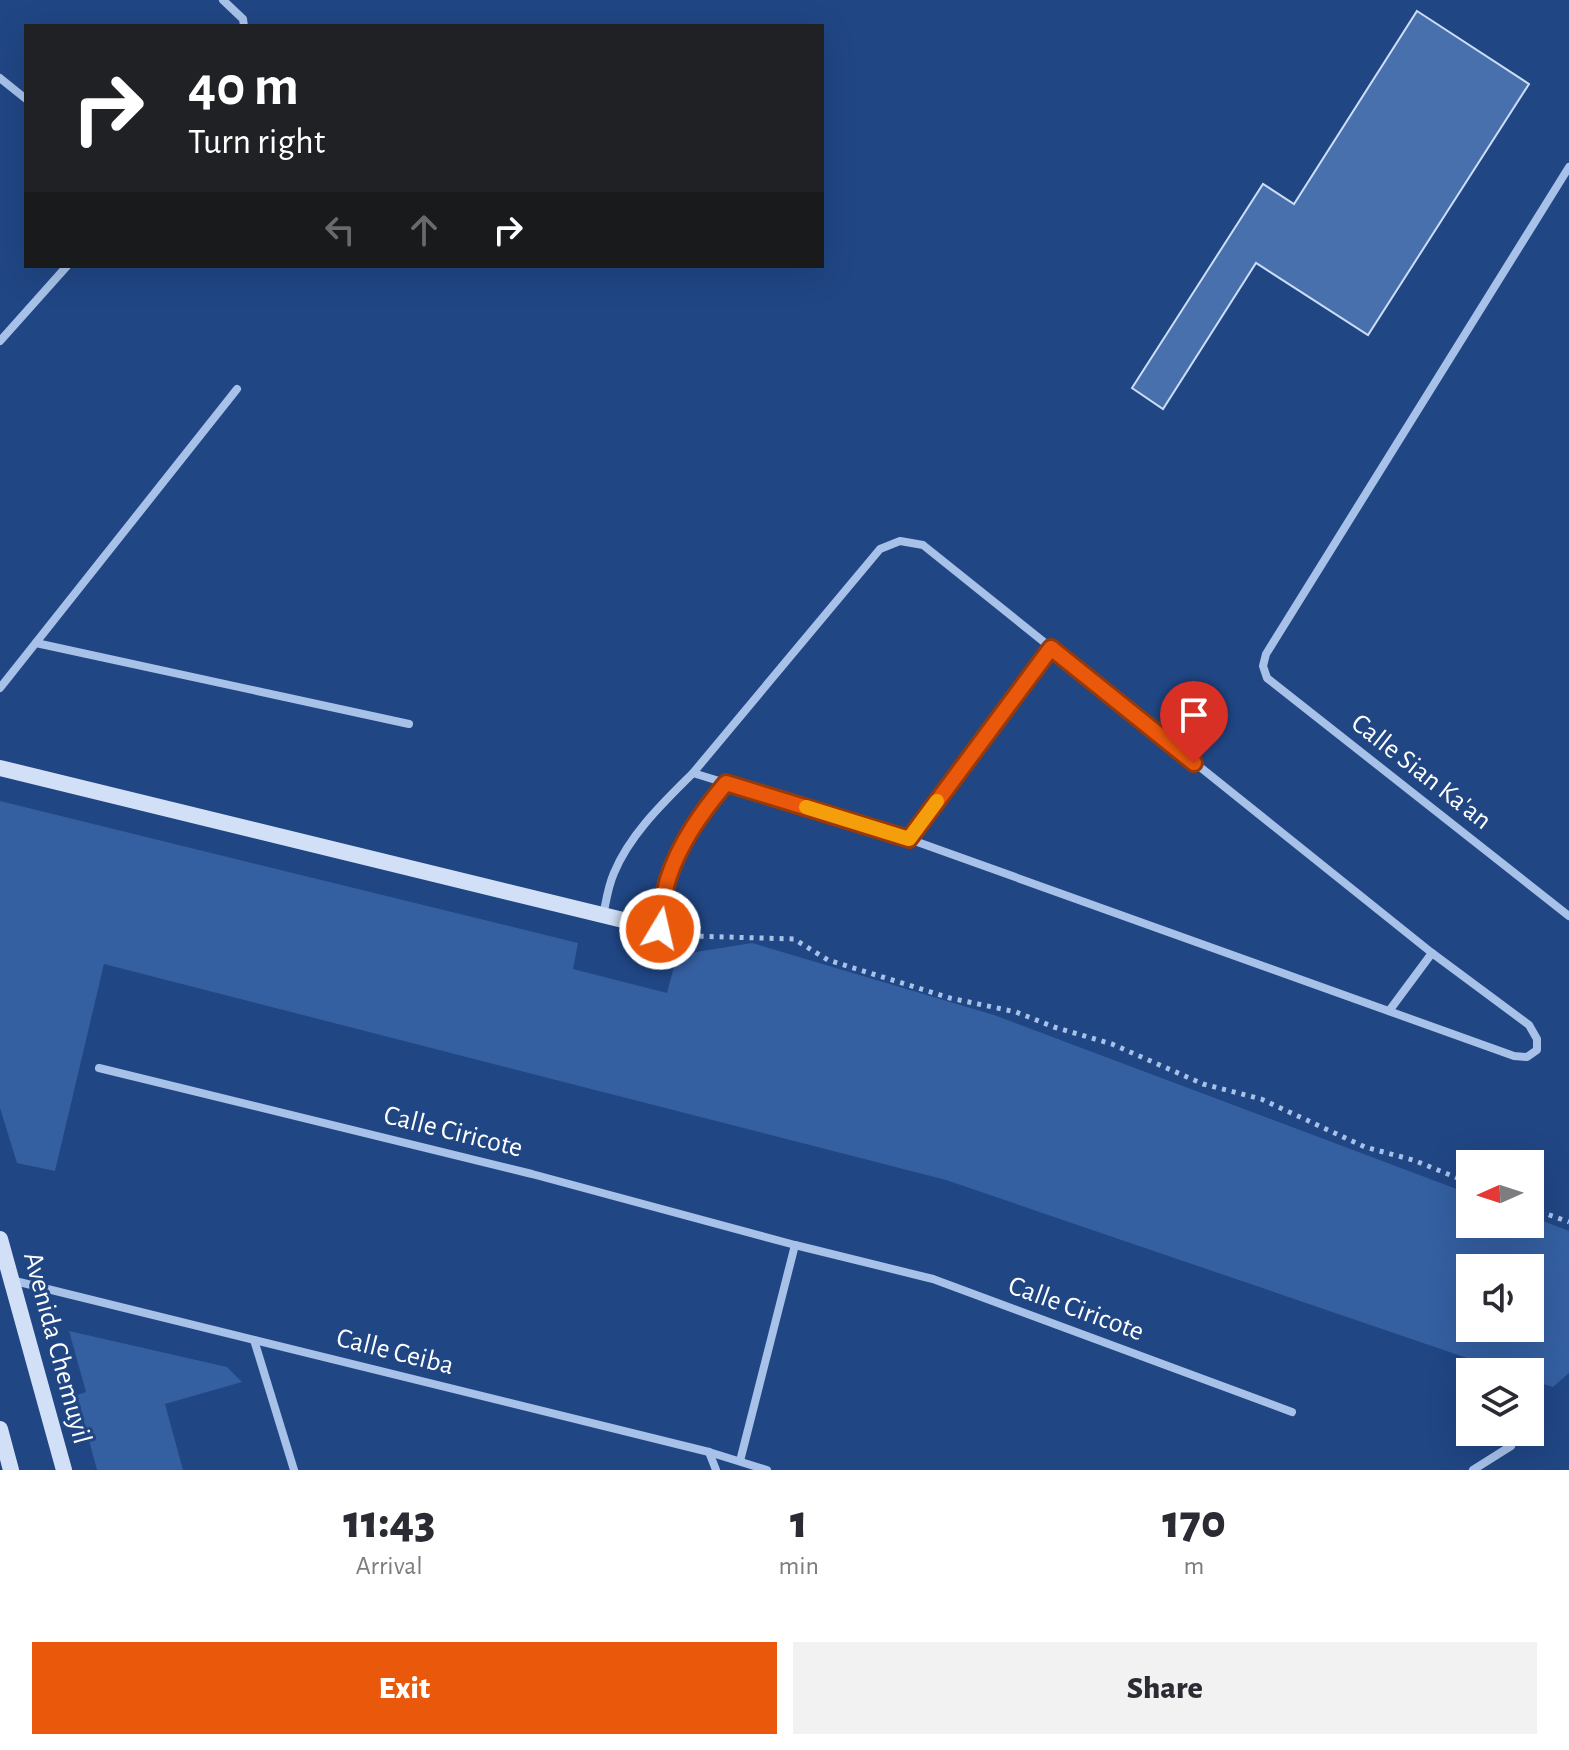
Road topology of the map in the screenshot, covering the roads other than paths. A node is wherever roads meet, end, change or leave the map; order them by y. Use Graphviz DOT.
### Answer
graph roads {
  1 [pos="223,0"];
  2 [pos="244,24"];
  3 [pos="0,78"];
  4 [pos="24,97"];
  5 [pos="1569,167"];
  6 [pos="65,268"];
  7 [pos="0,341"];
  8 [pos="237,389"];
  9 [pos="36,643"];
  10 [pos="1051,648"];
  11 [pos="0,688"];
  12 [pos="409,724"];
  13 [pos="0,768"];
  14 [pos="693,773"];
  15 [pos="726,783"];
  16 [pos="909,839"];
  17 [pos="603,916"];
  18 [pos="1569,916"];
  19 [pos="660,929"];
  20 [pos="1432,953"];
  21 [pos="1389,1011"];
  22 [pos="99,1068"];
  23 [pos="0,1239"];
  24 [pos="795,1245"];
  25 [pos="11,1280"];
  26 [pos="254,1340"];
  27 [pos="1292,1412"];
  28 [pos="0,1429"];
  29 [pos="1511,1446"];
  30 [pos="709,1452"];
  31 [pos="740,1461"];
  32 [pos="11,1470"];
  33 [pos="64,1470"];
  34 [pos="294,1470"];
  35 [pos="716,1470"];
  36 [pos="767,1470"];
  37 [pos="1473,1470"];
  1 -- 2 [label="street"];
  3 -- 4 [label="street"];
  5 -- 18 [label="street, Calle Sian Ka'an"];
  6 -- 7 [label="street"];
  8 -- 9 [label="street"];
  9 -- 11 [label="street"];
  9 -- 12 [label="street"];
  10 -- 14 [label="street"];
  10 -- 16 [label="street"];
  10 -- 20 [label="street"];
  13 -- 17 [label="main road"];
  14 -- 15 [label="street"];
  14 -- 17 [label="street"];
  15 -- 16 [label="street"];
  15 -- 19 [label="street"];
  16 -- 21 [label="street"];
  17 -- 19 [label="main road"];
  20 -- 21 [label="street"];
  20 -- 21 [label="street"];
  22 -- 24 [label="street, Calle Ciricote"];
  23 -- 25 [label="main road, Avenida Chemuyil"];
  24 -- 27 [label="street, Calle Ciricote"];
  24 -- 31 [label="street"];
  25 -- 26 [label="street, Calle Ceiba"];
  25 -- 33 [label="main road, Avenida Chemuyil"];
  26 -- 30 [label="street, Calle Ceiba"];
  26 -- 34 [label="street"];
  28 -- 32 [label="main road"];
  29 -- 37 [label="street"];
  30 -- 31 [label="street, Calle Ceiba"];
  30 -- 35 [label="street"];
  31 -- 36 [label="street, Calle Ceiba"];
}
